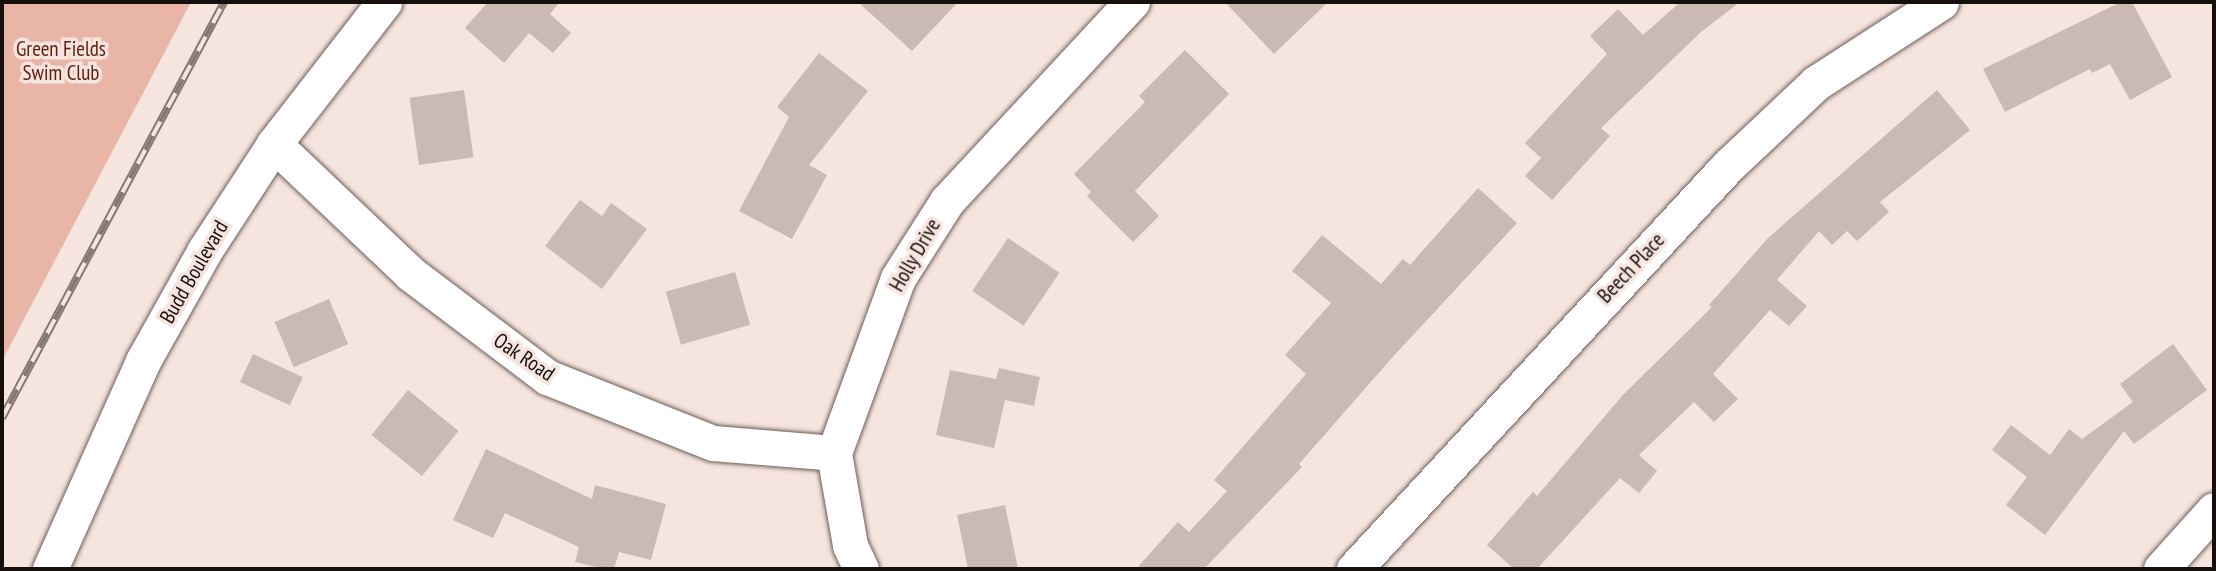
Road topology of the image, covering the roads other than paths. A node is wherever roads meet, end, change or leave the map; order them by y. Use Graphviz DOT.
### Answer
graph roads {
  1 [pos="384,2"];
  2 [pos="1132,2"];
  3 [pos="1941,2"];
  4 [pos="274,144"];
  5 [pos="834,453"];
  6 [pos="2214,510"];
  7 [pos="50,569"];
  8 [pos="861,569"];
  9 [pos="1354,569"];
  10 [pos="2161,569"];
  1 -- 4 [label="street, Budd Boulevard"];
  2 -- 5 [label="street, Holly Drive"];
  3 -- 9 [label="street, Beech Place"];
  4 -- 5 [label="street, Oak Road"];
  4 -- 7 [label="street, Budd Boulevard"];
  5 -- 8 [label="street, Holly Drive"];
  6 -- 10 [label="street"];
}
